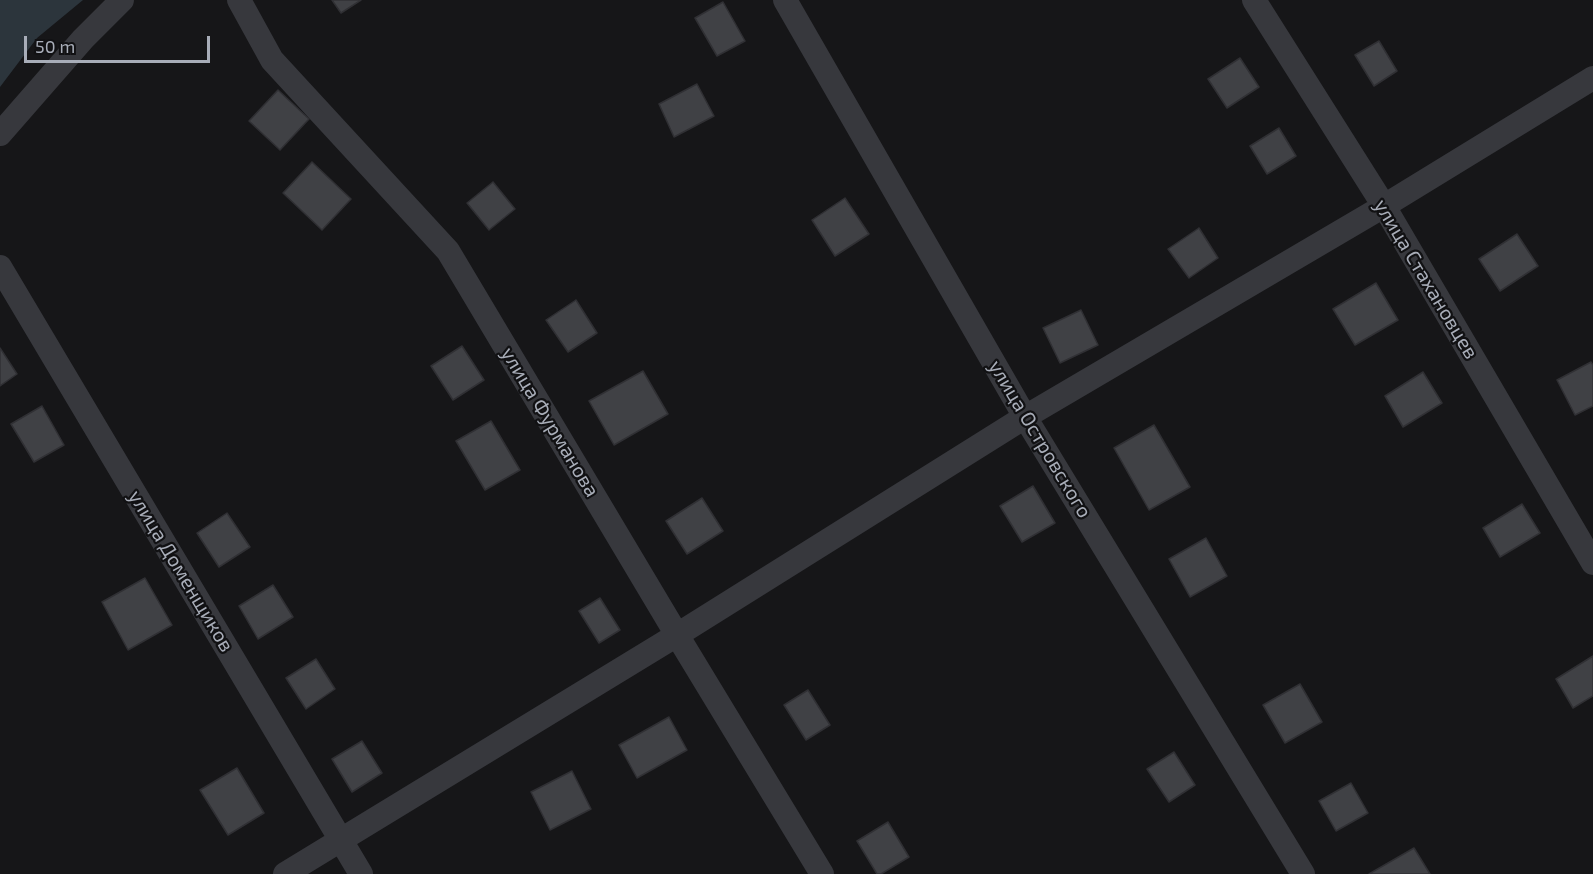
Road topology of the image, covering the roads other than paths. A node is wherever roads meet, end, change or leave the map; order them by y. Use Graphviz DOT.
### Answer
graph roads {
  1 [pos="122,0"];
  2 [pos="239,0"];
  3 [pos="785,0"];
  4 [pos="1254,0"];
  5 [pos="1593,78"];
  6 [pos="0,134"];
  7 [pos="1384,207"];
  8 [pos="0,267"];
  9 [pos="1025,417"];
  10 [pos="1593,562"];
  11 [pos="677,635"];
  12 [pos="342,841"];
  13 [pos="285,874"];
  14 [pos="361,874"];
  15 [pos="822,874"];
  16 [pos="1303,874"];
  1 -- 6 [label="street"];
  2 -- 11 [label="street, улица Фурманова"];
  3 -- 9 [label="street, улица Островского"];
  4 -- 7 [label="street, улица Стахановцев"];
  5 -- 7 [label="street"];
  7 -- 9 [label="street"];
  7 -- 10 [label="street, улица Стахановцев"];
  8 -- 12 [label="street, улица Доменщиков"];
  9 -- 11 [label="street"];
  9 -- 16 [label="street, улица Островского"];
  11 -- 12 [label="street"];
  11 -- 15 [label="street, улица Фурманова"];
  12 -- 13 [label="street"];
  12 -- 14 [label="street, улица Доменщиков"];
}
